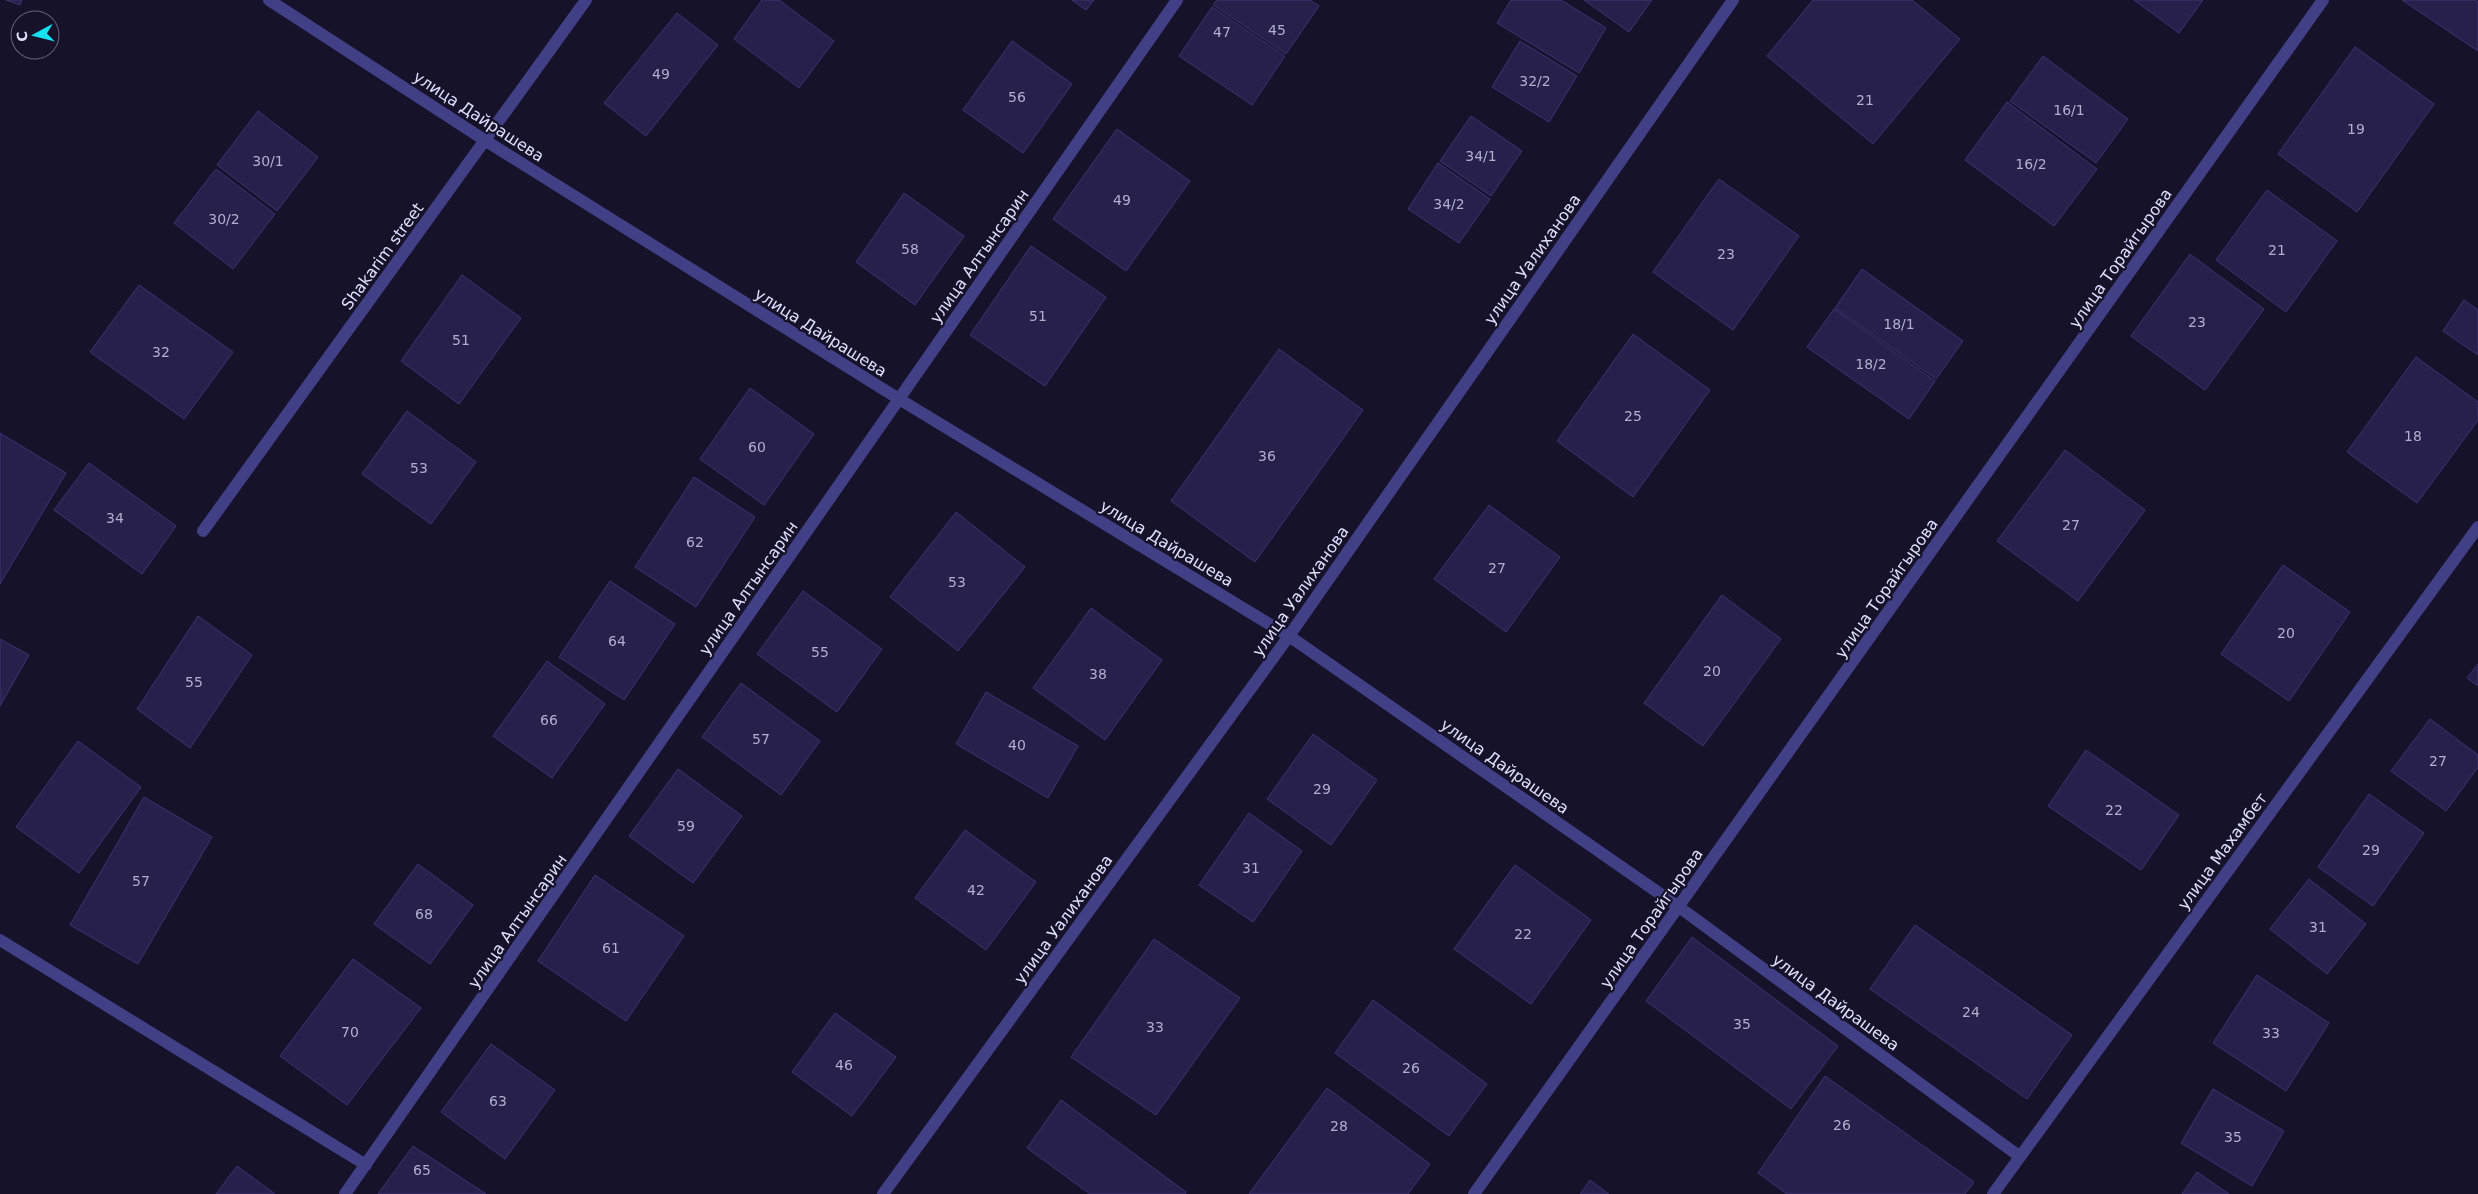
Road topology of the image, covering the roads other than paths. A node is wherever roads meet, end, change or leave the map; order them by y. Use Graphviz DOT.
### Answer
graph roads {
  1 [pos="269,0"];
  2 [pos="586,0"];
  3 [pos="1177,0"];
  4 [pos="1733,0"];
  5 [pos="2322,0"];
  6 [pos="486,141"];
  7 [pos="899,399"];
  8 [pos="2478,527"];
  9 [pos="203,531"];
  10 [pos="1289,636"];
  11 [pos="1679,907"];
  12 [pos="0,940"];
  13 [pos="2019,1156"];
  14 [pos="366,1165"];
  15 [pos="345,1194"];
  16 [pos="883,1194"];
  17 [pos="1474,1194"];
  18 [pos="1993,1194"];
  1 -- 6 [label="street, улица Дайрашева"];
  2 -- 6 [label="street, Shakarim street"];
  3 -- 7 [label="street, улица Алтынсарин"];
  4 -- 10 [label="street, улица Уалиханова"];
  5 -- 11 [label="street, улица Торайгырова"];
  6 -- 7 [label="street, улица Дайрашева"];
  6 -- 9 [label="street, Shakarim street"];
  7 -- 10 [label="street, улица Дайрашева"];
  7 -- 14 [label="street, улица Алтынсарин"];
  8 -- 13 [label="street, улица Махамбет"];
  10 -- 11 [label="street, улица Дайрашева"];
  10 -- 16 [label="street, улица Уалиханова"];
  11 -- 13 [label="street, улица Дайрашева"];
  11 -- 17 [label="street, улица Торайгырова"];
  12 -- 14 [label="street"];
  13 -- 18 [label="street, улица Махамбет"];
  14 -- 15 [label="street, улица Алтынсарин"];
}
